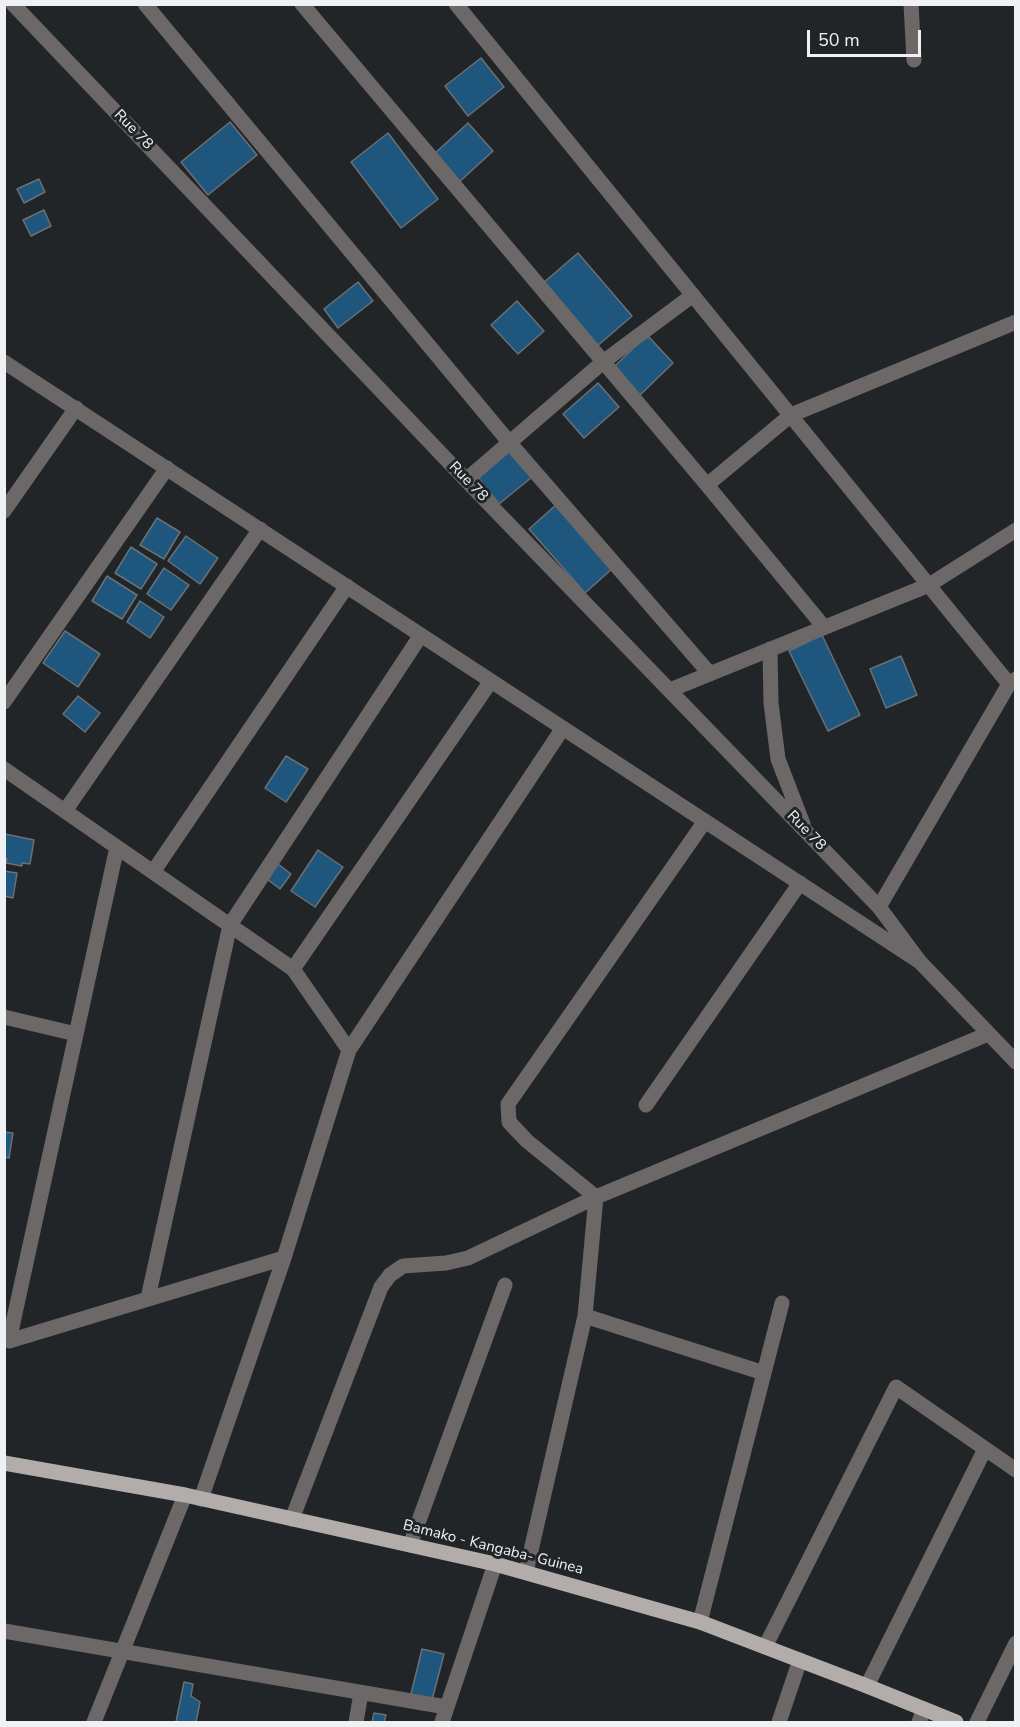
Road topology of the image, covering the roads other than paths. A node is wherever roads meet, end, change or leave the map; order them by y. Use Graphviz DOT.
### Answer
graph roads {
  1 [pos="13,4"];
  2 [pos="145,4"];
  3 [pos="302,4"];
  4 [pos="456,4"];
  5 [pos="911,4"];
  6 [pos="914,60"];
  7 [pos="693,295"];
  8 [pos="1016,322"];
  9 [pos="4,362"];
  10 [pos="603,362"];
  11 [pos="76,408"];
  12 [pos="791,415"];
  13 [pos="509,442"];
  14 [pos="167,468"];
  15 [pos="465,480"];
  16 [pos="707,485"];
  17 [pos="4,511"];
  18 [pos="260,529"];
  19 [pos="1016,530"];
  20 [pos="929,585"];
  21 [pos="347,586"];
  22 [pos="824,627"];
  23 [pos="421,635"];
  24 [pos="770,649"];
  25 [pos="710,674"];
  26 [pos="491,681"];
  27 [pos="1012,681"];
  28 [pos="670,690"];
  29 [pos="4,702"];
  30 [pos="563,728"];
  31 [pos="4,769"];
  32 [pos="65,811"];
  33 [pos="705,821"];
  34 [pos="805,830"];
  35 [pos="117,847"];
  36 [pos="153,872"];
  37 [pos="800,883"];
  38 [pos="879,907"];
  39 [pos="230,926"];
  40 [pos="920,962"];
  41 [pos="293,969"];
  42 [pos="4,1017"];
  43 [pos="76,1034"];
  44 [pos="988,1034"];
  45 [pos="349,1050"];
  46 [pos="1016,1062"];
  47 [pos="646,1106"];
  48 [pos="596,1197"];
  49 [pos="284,1258"];
  50 [pos="505,1285"];
  51 [pos="148,1298"];
  52 [pos="782,1303"];
  53 [pos="585,1316"];
  54 [pos="764,1373"];
  55 [pos="985,1449"];
  56 [pos="4,1463"];
  57 [pos="1016,1470"];
  58 [pos="185,1495"];
  59 [pos="201,1499"];
  60 [pos="292,1519"];
  61 [pos="410,1545"];
  62 [pos="495,1564"];
  63 [pos="526,1572"];
  64 [pos="700,1622"];
  65 [pos="4,1631"];
  66 [pos="1016,1644"];
  67 [pos="765,1647"];
  68 [pos="123,1652"];
  69 [pos="800,1660"];
  70 [pos="867,1686"];
  71 [pos="361,1693"];
  72 [pos="444,1715"];
  73 [pos="921,1716"];
  74 [pos="94,1722"];
  75 [pos="356,1722"];
  76 [pos="779,1722"];
  77 [pos="956,1722"];
  78 [pos="977,1722"];
  1 -- 15 [label="street, Rue 78"];
  2 -- 13 [label="street"];
  3 -- 10 [label="street"];
  4 -- 7 [label="street"];
  5 -- 6 [label="street"];
  7 -- 10 [label="street"];
  7 -- 12 [label="street"];
  8 -- 12 [label="street"];
  9 -- 11 [label="street"];
  10 -- 13 [label="street"];
  10 -- 16 [label="street"];
  11 -- 14 [label="street"];
  11 -- 17 [label="street"];
  12 -- 16 [label="street"];
  12 -- 20 [label="street"];
  13 -- 15 [label="street"];
  13 -- 25 [label="street"];
  14 -- 18 [label="street"];
  14 -- 29 [label="street"];
  15 -- 28 [label="street, Rue 78"];
  16 -- 22 [label="street"];
  18 -- 21 [label="street"];
  18 -- 32 [label="street"];
  19 -- 20 [label="street"];
  20 -- 22 [label="street"];
  20 -- 27 [label="street"];
  21 -- 23 [label="street"];
  21 -- 36 [label="street"];
  22 -- 24 [label="street"];
  23 -- 26 [label="street"];
  23 -- 39 [label="street"];
  24 -- 25 [label="street"];
  24 -- 34 [label="street"];
  25 -- 28 [label="street"];
  26 -- 30 [label="street"];
  26 -- 41 [label="street"];
  27 -- 38 [label="street"];
  28 -- 34 [label="street, Rue 78"];
  30 -- 33 [label="street"];
  30 -- 45 [label="street"];
  31 -- 32 [label="street"];
  32 -- 35 [label="street"];
  33 -- 37 [label="street"];
  33 -- 48 [label="street"];
  34 -- 38 [label="street, Rue 78"];
  35 -- 36 [label="street"];
  35 -- 43 [label="street"];
  36 -- 39 [label="street"];
  37 -- 40 [label="street"];
  37 -- 47 [label="street"];
  38 -- 40 [label="street, Rue 78"];
  39 -- 41 [label="street"];
  39 -- 51 [label="street"];
  40 -- 44 [label="street"];
  41 -- 45 [label="street"];
  42 -- 43 [label="street"];
  43 -- 51 [label="street"];
  44 -- 46 [label="street"];
  44 -- 48 [label="street"];
  45 -- 49 [label="street"];
  48 -- 53 [label="street"];
  48 -- 60 [label="street"];
  49 -- 51 [label="street"];
  49 -- 59 [label="street"];
  50 -- 61 [label="street"];
  52 -- 54 [label="street"];
  53 -- 54 [label="street"];
  53 -- 63 [label="street"];
  54 -- 64 [label="street"];
  55 -- 57 [label="street"];
  55 -- 67 [label="street"];
  55 -- 70 [label="street"];
  56 -- 58 [label="main road, Bamako - Kangaba- Guinea"];
  58 -- 59 [label="main road, Bamako - Kangaba- Guinea"];
  58 -- 68 [label="street"];
  59 -- 60 [label="main road, Bamako - Kangaba- Guinea"];
  60 -- 61 [label="main road, Bamako - Kangaba- Guinea"];
  61 -- 62 [label="main road, Bamako - Kangaba- Guinea"];
  62 -- 63 [label="main road, Bamako - Kangaba- Guinea"];
  62 -- 72 [label="street"];
  63 -- 64 [label="main road, Bamako - Kangaba- Guinea"];
  64 -- 67 [label="main road, Bamako - Kangaba- Guinea"];
  65 -- 68 [label="street"];
  66 -- 78 [label="street"];
  67 -- 69 [label="main road, Bamako - Kangaba- Guinea"];
  68 -- 71 [label="street"];
  68 -- 74 [label="street"];
  69 -- 70 [label="main road, Bamako - Kangaba- Guinea"];
  69 -- 76 [label="street"];
  70 -- 73 [label="main road, Bamako - Kangaba- Guinea"];
  71 -- 72 [label="street"];
  71 -- 75 [label="street"];
  73 -- 77 [label="main road, Bamako - Kangaba- Guinea"];
}
